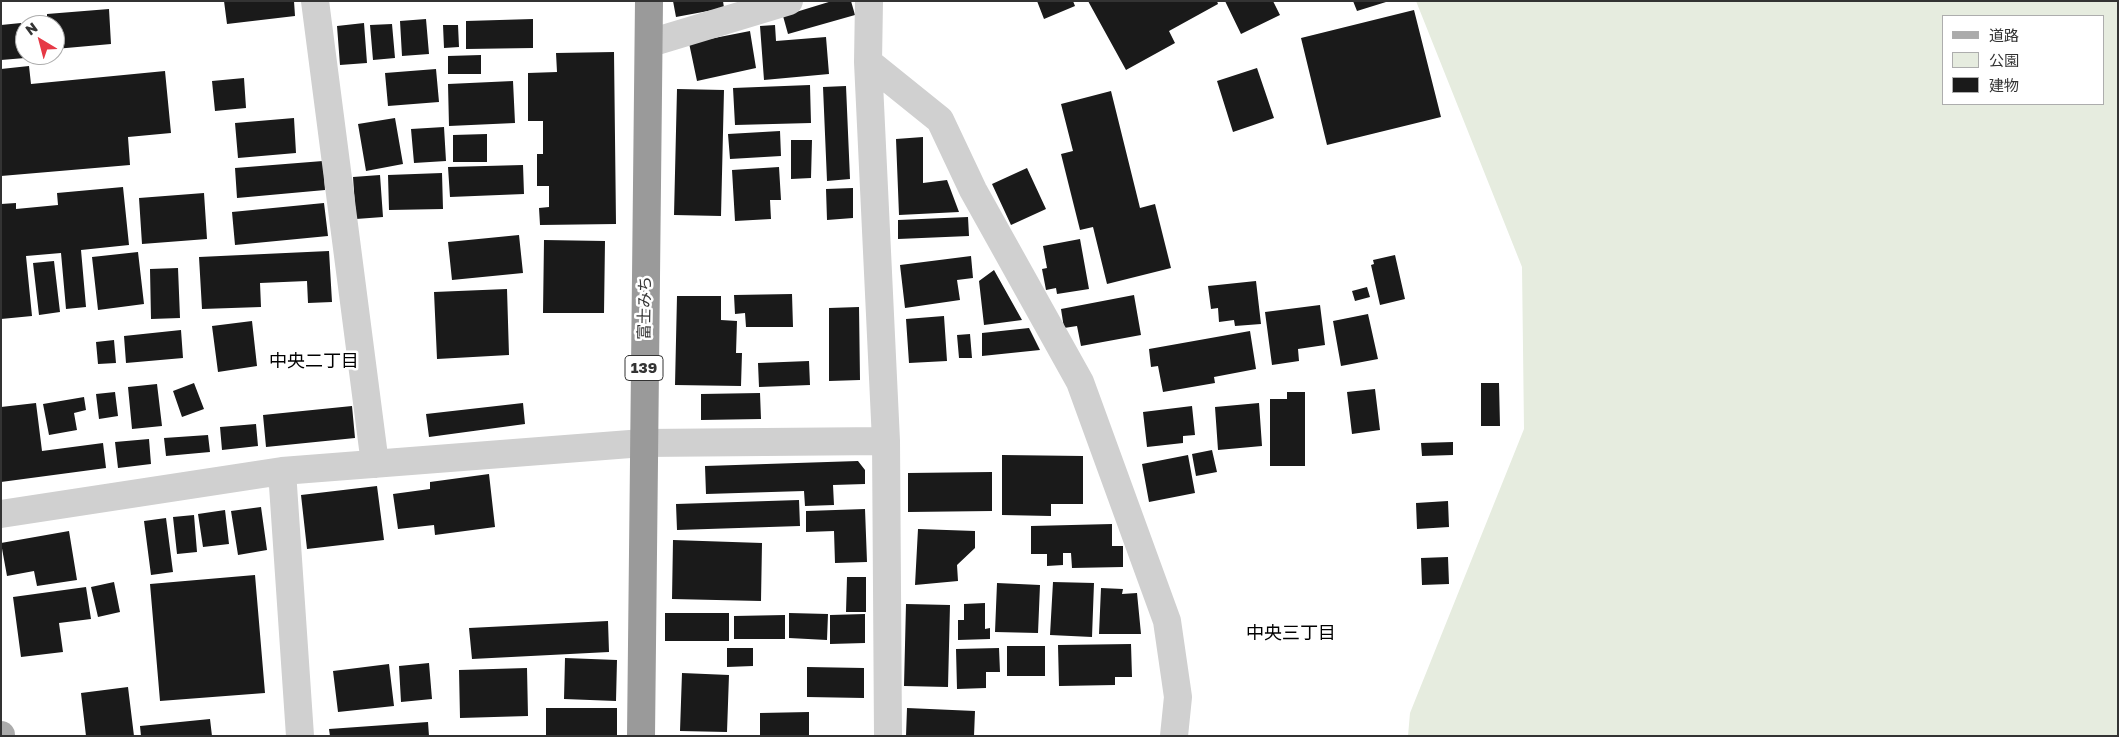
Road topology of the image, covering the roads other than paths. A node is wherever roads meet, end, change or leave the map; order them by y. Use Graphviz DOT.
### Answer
graph roads {
  1 [pos="315,1"];
  2 [pos="649,1"];
  3 [pos="789,1"];
  4 [pos="869,1"];
  5 [pos="650,43"];
  6 [pos="868,62"];
  7 [pos="886,441"];
  8 [pos="643,443"];
  9 [pos="375,464"];
  10 [pos="282,471"];
  11 [pos="1,514"];
  12 [pos="300,736"];
  13 [pos="641,736"];
  14 [pos="888,736"];
  15 [pos="1174,736"];
  1 -- 9 [label="street"];
  2 -- 5 [label="highway, 富士みち / 139"];
  3 -- 5 [label="street"];
  4 -- 6 [label="street"];
  5 -- 8 [label="highway, 富士みち / 139"];
  6 -- 7 [label="street"];
  6 -- 15 [label="street"];
  7 -- 8 [label="street"];
  7 -- 14 [label="street"];
  8 -- 9 [label="street"];
  8 -- 13 [label="highway, 富士みち / 139"];
  9 -- 10 [label="street"];
  10 -- 11 [label="street"];
  10 -- 12 [label="street"];
}
